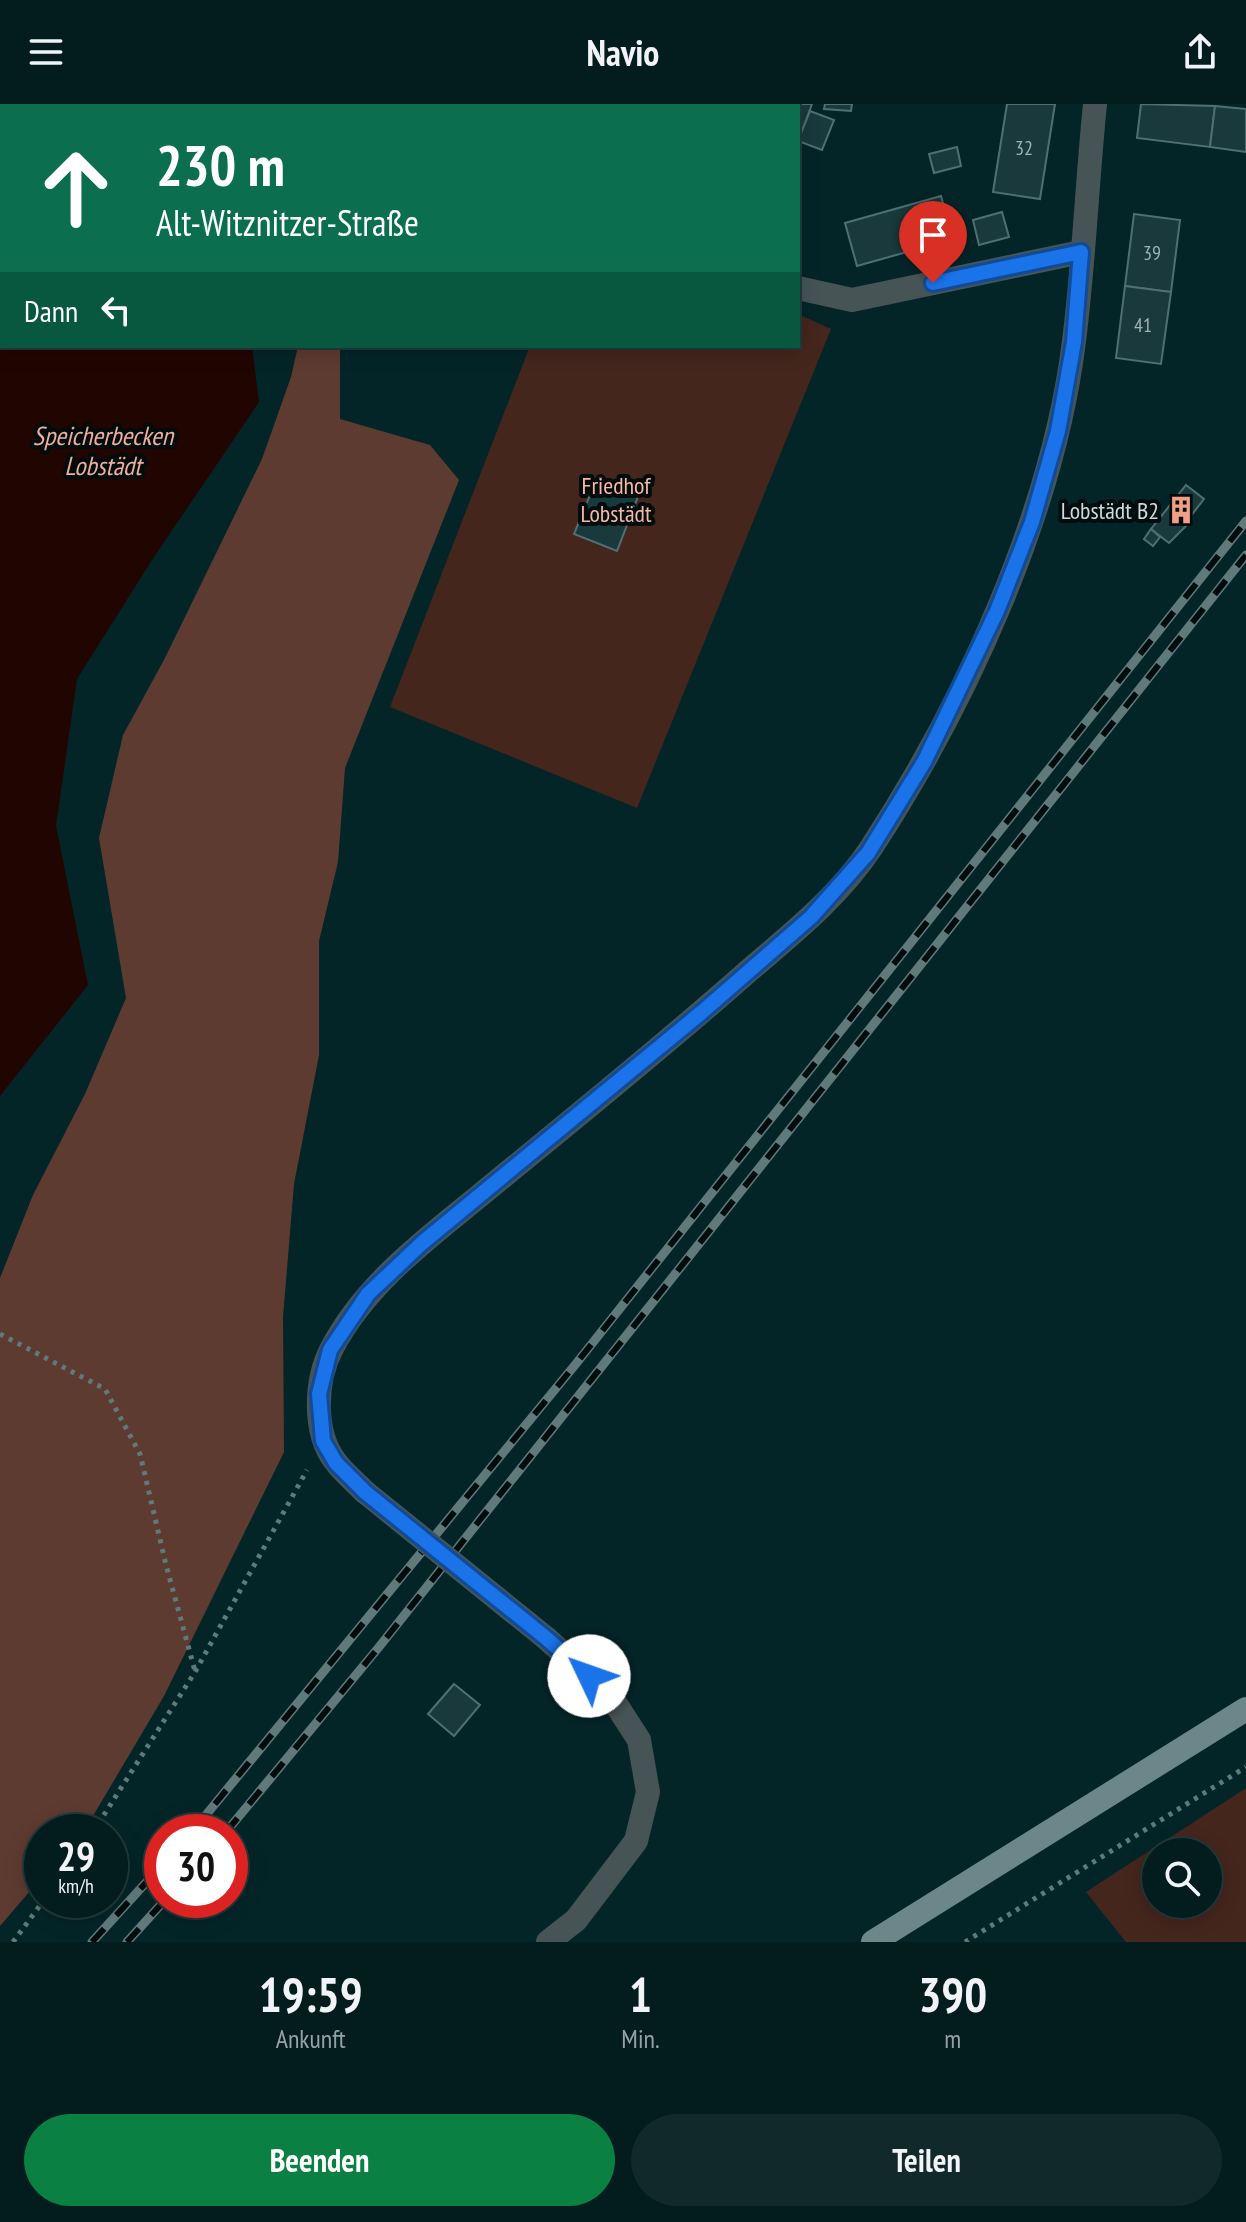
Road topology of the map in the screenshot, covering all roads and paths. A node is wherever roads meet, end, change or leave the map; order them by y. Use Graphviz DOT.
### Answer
graph roads {
  1 [pos="1095,104"];
  2 [pos="1081,252"];
  3 [pos="800,288"];
  4 [pos="0,1334"];
  5 [pos="323,1441"];
  6 [pos="195,1672"];
  7 [pos="1246,1709"];
  8 [pos="1246,1767"];
  9 [pos="104,1814"];
  10 [pos="31,1918"];
  11 [pos="13,1942"];
  12 [pos="548,1942"];
  13 [pos="873,1942"];
  14 [pos="965,1942"];
  1 -- 2 [label="street"];
  2 -- 3 [label="street"];
  2 -- 5 [label="street"];
  4 -- 6 [label="path"];
  5 -- 6 [label="path"];
  5 -- 12 [label="street, bridge"];
  6 -- 9 [label="path"];
  7 -- 13 [label="main road"];
  8 -- 14 [label="path"];
  10 -- 11 [label="path"];
}
